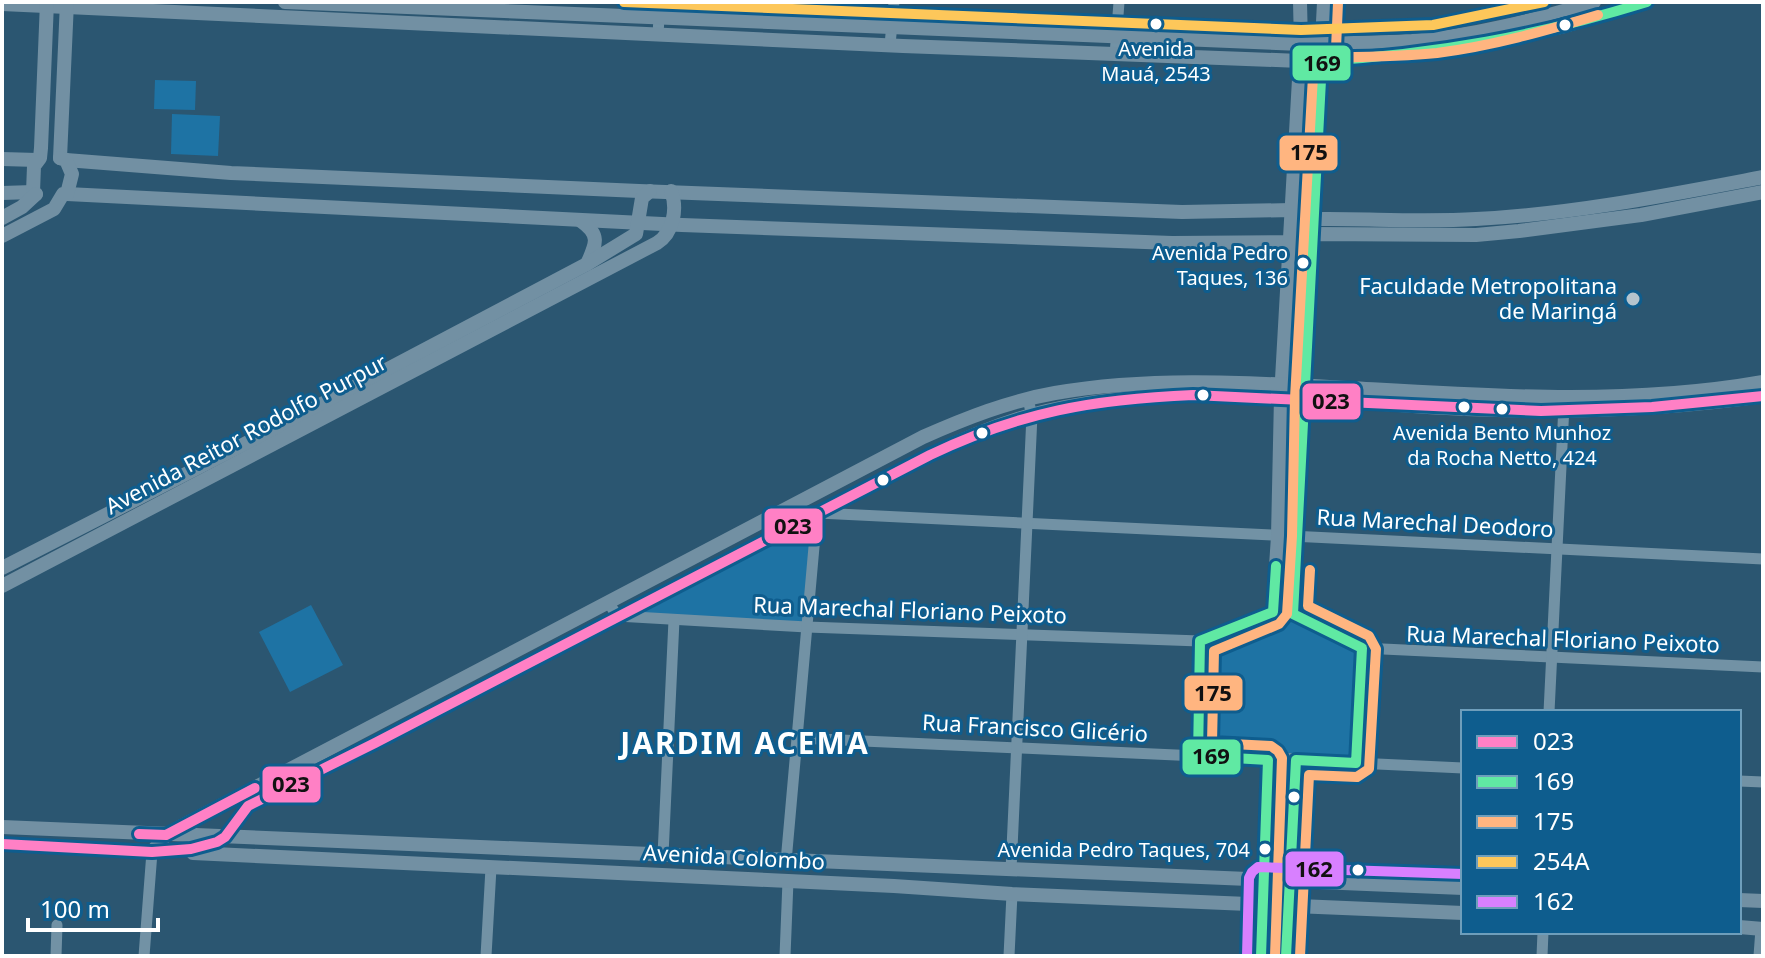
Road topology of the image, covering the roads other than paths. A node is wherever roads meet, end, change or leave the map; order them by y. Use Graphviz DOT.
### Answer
graph roads {
  1 [pos="894,2"];
  2 [pos="1119,2"];
  3 [pos="1300,2"];
  4 [pos="1324,2"];
  5 [pos="1594,2"];
  6 [pos="1647,2"];
  7 [pos="2,4"];
  8 [pos="47,4"];
  9 [pos="67,4"];
  10 [pos="436,4"];
  11 [pos="118,6"];
  12 [pos="281,7"];
  13 [pos="660,10"];
  14 [pos="1559,20"];
  15 [pos="435,23"];
  16 [pos="892,27"];
  17 [pos="658,34"];
  18 [pos="1116,38"];
  19 [pos="1301,44"];
  20 [pos="1322,44"];
  21 [pos="890,45"];
  22 [pos="1115,55"];
  23 [pos="1300,61"];
  24 [pos="1322,61"];
  25 [pos="44,82"];
  26 [pos="63,82"];
  27 [pos="2,159"];
  28 [pos="65,161"];
  29 [pos="37,162"];
  30 [pos="1763,177"];
  31 [pos="34,191"];
  32 [pos="1763,192"];
  33 [pos="2,193"];
  34 [pos="67,193"];
  35 [pos="646,195"];
  36 [pos="672,195"];
  37 [pos="1292,210"];
  38 [pos="2,218"];
  39 [pos="639,219"];
  40 [pos="672,220"];
  41 [pos="581,221"];
  42 [pos="1314,227"];
  43 [pos="1476,227"];
  44 [pos="2,236"];
  45 [pos="1290,242"];
  46 [pos="587,264"];
  47 [pos="507,313"];
  48 [pos="1763,382"];
  49 [pos="1192,389"];
  50 [pos="1282,391"];
  51 [pos="1306,392"];
  52 [pos="1763,396"];
  53 [pos="1028,400"];
  54 [pos="1670,400"];
  55 [pos="1564,405"];
  56 [pos="1032,415"];
  57 [pos="808,497"];
  58 [pos="817,513"];
  59 [pos="1027,523"];
  60 [pos="1278,536"];
  61 [pos="1298,537"];
  62 [pos="1557,549"];
  63 [pos="39,558"];
  64 [pos="1763,559"];
  65 [pos="2,568"];
  66 [pos="2,586"];
  67 [pos="609,603"];
  68 [pos="1273,612"];
  69 [pos="1293,614"];
  70 [pos="617,616"];
  71 [pos="674,620"];
  72 [pos="807,627"];
  73 [pos="1022,635"];
  74 [pos="1200,641"];
  75 [pos="1362,648"];
  76 [pos="1552,659"];
  77 [pos="1763,667"];
  78 [pos="1549,710"];
  79 [pos="379,723"];
  80 [pos="386,738"];
  81 [pos="797,738"];
  82 [pos="1017,749"];
  83 [pos="1198,756"];
  84 [pos="1268,760"];
  85 [pos="1296,760"];
  86 [pos="1356,763"];
  87 [pos="1461,768"];
  88 [pos="1741,781"];
  89 [pos="1763,782"];
  90 [pos="2,827"];
  91 [pos="166,835"];
  92 [pos="225,837"];
  93 [pos="347,842"];
  94 [pos="2,844"];
  95 [pos="152,852"];
  96 [pos="634,854"];
  97 [pos="663,855"];
  98 [pos="319,859"];
  99 [pos="786,862"];
  100 [pos="899,866"];
  101 [pos="915,867"];
  102 [pos="491,868"];
  103 [pos="1011,870"];
  104 [pos="617,874"];
  105 [pos="1263,880"];
  106 [pos="1290,880"];
  107 [pos="788,881"];
  108 [pos="894,886"];
  109 [pos="911,887"];
  110 [pos="1461,888"];
  111 [pos="1012,894"];
  112 [pos="1741,900"];
  113 [pos="1763,901"];
  114 [pos="1263,903"];
  115 [pos="1289,905"];
  116 [pos="1461,913"];
  117 [pos="57,925"];
  118 [pos="1741,927"];
  119 [pos="1762,929"];
  120 [pos="1543,934"];
  121 [pos="56,956"];
  122 [pos="144,956"];
  123 [pos="486,956"];
  124 [pos="785,956"];
  125 [pos="1009,956"];
  126 [pos="1261,956"];
  127 [pos="1286,956"];
  128 [pos="1542,956"];
  129 [pos="1759,956"];
  1 -- 16 [label="street"];
  2 -- 18 [label="street"];
  3 -- 19 [label="main road"];
  4 -- 20 [label="main road"];
  5 -- 14 [label="main road"];
  6 -- 14 [label="main road"];
  7 -- 8 [label="main road"];
  8 -- 9 [label="main road"];
  8 -- 25 [label="main road"];
  9 -- 11 [label="main road"];
  9 -- 26 [label="main road"];
  10 -- 12 [label="main road"];
  10 -- 13 [label="main road"];
  10 -- 15 [label="street"];
  11 -- 12 [label="main road"];
  12 -- 15 [label="main road"];
  13 -- 16 [label="main road"];
  13 -- 17 [label="street"];
  14 -- 20 [label="main road"];
  14 -- 24 [label="main road"];
  15 -- 17 [label="main road"];
  16 -- 18 [label="main road"];
  16 -- 21 [label="street"];
  17 -- 21 [label="main road"];
  18 -- 19 [label="main road"];
  18 -- 22 [label="street"];
  19 -- 20 [label="main road"];
  19 -- 23 [label="main road"];
  20 -- 24 [label="main road"];
  21 -- 22 [label="main road"];
  22 -- 23 [label="main road"];
  23 -- 24 [label="main road"];
  23 -- 37 [label="main road"];
  24 -- 42 [label="main road"];
  25 -- 26 [label="main road"];
  25 -- 29 [label="main road"];
  26 -- 28 [label="main road"];
  27 -- 29 [label="main road"];
  28 -- 29 [label="main road"];
  28 -- 34 [label="main road"];
  28 -- 35 [label="main road"];
  29 -- 31 [label="main road"];
  30 -- 43 [label="main road"];
  31 -- 33 [label="main road"];
  31 -- 34 [label="main road"];
  31 -- 38 [label="main road"];
  32 -- 43 [label="main road"];
  34 -- 41 [label="main road"];
  34 -- 44 [label="main road"];
  35 -- 36 [label="main road"];
  35 -- 39 [label="main road"];
  36 -- 37 [label="main road"];
  36 -- 40 [label="main road"];
  37 -- 42 [label="main road"];
  37 -- 45 [label="main road"];
  39 -- 40 [label="main road"];
  39 -- 41 [label="main road"];
  39 -- 46 [label="main road"];
  40 -- 45 [label="main road"];
  40 -- 47 [label="main road"];
  41 -- 46 [label="main road"];
  42 -- 43 [label="main road"];
  42 -- 45 [label="main road"];
  42 -- 51 [label="main road"];
  45 -- 50 [label="main road"];
  46 -- 47 [label="main road"];
  47 -- 63 [label="main road, Avenida Reitor Rodolfo Purpur"];
  48 -- 54 [label="main road"];
  49 -- 50 [label="main road"];
  49 -- 53 [label="main road"];
  49 -- 56 [label="main road"];
  50 -- 51 [label="main road"];
  50 -- 60 [label="main road"];
  51 -- 55 [label="main road"];
  51 -- 61 [label="main road"];
  52 -- 54 [label="main road"];
  53 -- 56 [label="street"];
  53 -- 57 [label="main road"];
  54 -- 55 [label="main road"];
  55 -- 62 [label="street"];
  56 -- 58 [label="main road"];
  56 -- 59 [label="street"];
  57 -- 58 [label="street"];
  57 -- 67 [label="main road"];
  58 -- 59 [label="street, Rua Marechal Deodoro"];
  58 -- 70 [label="main road"];
  58 -- 72 [label="street"];
  59 -- 60 [label="street, Rua Marechal Deodoro"];
  59 -- 73 [label="street"];
  60 -- 61 [label="street, Rua Marechal Deodoro"];
  60 -- 68 [label="main road"];
  61 -- 62 [label="street, Rua Marechal Deodoro"];
  61 -- 69 [label="main road"];
  62 -- 64 [label="street, Rua Marechal Deodoro"];
  62 -- 76 [label="street"];
  63 -- 65 [label="main road, Avenida Reitor Rodolfo Purpur"];
  63 -- 66 [label="main road, Avenida Reitor Rodolfo Purpur"];
  67 -- 70 [label="street"];
  67 -- 79 [label="main road"];
  68 -- 69 [label="main road"];
  68 -- 74 [label="main road"];
  69 -- 75 [label="main road"];
  70 -- 71 [label="street, Rua Marechal Floriano Peixoto"];
  70 -- 80 [label="main road"];
  71 -- 72 [label="street, Rua Marechal Floriano Peixoto"];
  71 -- 97 [label="street"];
  72 -- 73 [label="street, Rua Marechal Floriano Peixoto"];
  72 -- 81 [label="street"];
  73 -- 74 [label="street, Rua Marechal Floriano Peixoto"];
  73 -- 82 [label="street"];
  74 -- 83 [label="main road"];
  75 -- 76 [label="street, Rua Marechal Floriano Peixoto"];
  75 -- 86 [label="main road"];
  76 -- 77 [label="street, Rua Marechal Floriano Peixoto"];
  76 -- 78 [label="street"];
  79 -- 80 [label="main road"];
  79 -- 91 [label="main road"];
  80 -- 92 [label="main road"];
  81 -- 82 [label="street, Rua Francisco Glicério"];
  81 -- 99 [label="street"];
  82 -- 83 [label="street, Rua Francisco Glicério"];
  82 -- 103 [label="street"];
  83 -- 84 [label="main road, Rua Francisco Glicério"];
  84 -- 85 [label="main road, Rua Francisco Glicério"];
  84 -- 105 [label="main road"];
  85 -- 86 [label="main road, Rua Francisco Glicério"];
  85 -- 106 [label="main road"];
  86 -- 87 [label="street, Rua Francisco Glicério"];
  88 -- 89 [label="street"];
  90 -- 91 [label="main road, Avenida Colombo"];
  91 -- 92 [label="main road, Avenida Colombo"];
  91 -- 95 [label="main road"];
  92 -- 93 [label="main road, Avenida Colombo"];
  92 -- 95 [label="main road"];
  93 -- 96 [label="main road, Avenida Colombo"];
  93 -- 98 [label="main road"];
  94 -- 95 [label="main road, Avenida Colombo"];
  95 -- 98 [label="main road, Avenida Colombo"];
  95 -- 122 [label="street"];
  96 -- 97 [label="main road, Avenida Colombo"];
  96 -- 104 [label="main road"];
  97 -- 99 [label="main road, Avenida Colombo"];
  98 -- 102 [label="main road, Avenida Colombo"];
  99 -- 100 [label="main road, Avenida Colombo"];
  100 -- 101 [label="main road, Avenida Colombo"];
  100 -- 108 [label="main road"];
  101 -- 103 [label="main road, Avenida Colombo"];
  101 -- 109 [label="main road"];
  102 -- 104 [label="main road, Avenida Colombo"];
  102 -- 123 [label="street"];
  103 -- 105 [label="main road, Avenida Colombo"];
  104 -- 107 [label="main road, Avenida Colombo"];
  105 -- 106 [label="main road, Avenida Colombo"];
  105 -- 114 [label="main road"];
  106 -- 110 [label="main road, Avenida Colombo"];
  106 -- 115 [label="main road"];
  107 -- 108 [label="main road, Avenida Colombo"];
  107 -- 124 [label="street"];
  108 -- 109 [label="main road, Avenida Colombo"];
  109 -- 111 [label="main road, Avenida Colombo"];
  111 -- 114 [label="main road, Avenida Colombo"];
  111 -- 125 [label="street"];
  112 -- 113 [label="main road"];
  114 -- 115 [label="main road, Avenida Colombo"];
  114 -- 126 [label="main road"];
  115 -- 116 [label="main road, Avenida Colombo"];
  115 -- 127 [label="main road"];
  117 -- 121 [label="street"];
  118 -- 119 [label="main road"];
  119 -- 129 [label="street"];
  120 -- 128 [label="street"];
}
